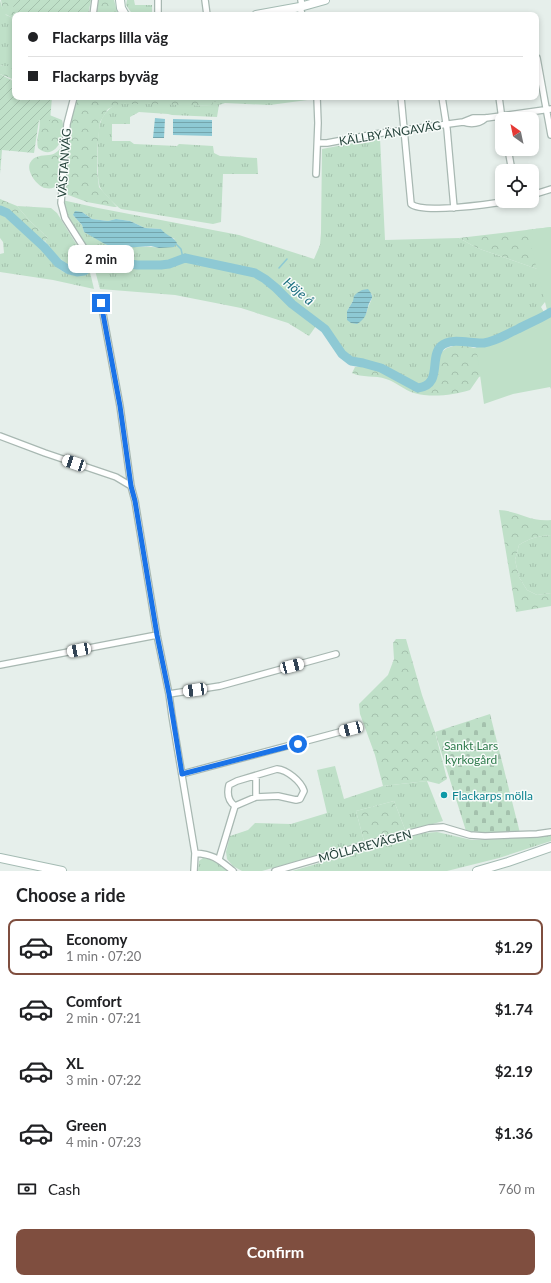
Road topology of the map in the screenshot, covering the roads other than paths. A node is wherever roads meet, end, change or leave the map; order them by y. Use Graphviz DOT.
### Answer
graph roads {
  1 [pos="96,0"];
  2 [pos="120,0"];
  3 [pos="158,0"];
  4 [pos="205,0"];
  5 [pos="325,0"];
  6 [pos="301,7"];
  7 [pos="94,12"];
  8 [pos="123,12"];
  9 [pos="158,12"];
  10 [pos="207,12"];
  11 [pos="273,12"];
  12 [pos="539,67"];
  13 [pos="73,100"];
  14 [pos="317,100"];
  15 [pos="400,100"];
  16 [pos="442,100"];
  17 [pos="499,100"];
  18 [pos="549,110"];
  19 [pos="501,112"];
  20 [pos="536,112"];
  21 [pos="495,117"];
  22 [pos="446,124"];
  23 [pos="403,130"];
  24 [pos="551,135"];
  25 [pos="318,143"];
  26 [pos="316,174"];
  27 [pos="551,189"];
  28 [pos="539,193"];
  29 [pos="495,203"];
  30 [pos="454,208"];
  31 [pos="84,248"];
  32 [pos="101,303"];
  33 [pos="0,436"];
  34 [pos="131,486"];
  35 [pos="157,635"];
  36 [pos="336,654"];
  37 [pos="0,665"];
  38 [pos="169,694"];
  39 [pos="351,729"];
  40 [pos="182,774"];
  41 [pos="256,776"];
  42 [pos="256,797"];
  43 [pos="235,806"];
  44 [pos="551,832"];
  45 [pos="551,847"];
  46 [pos="195,853"];
  47 [pos="0,858"];
  48 [pos="219,859"];
  49 [pos="62,871"];
  50 [pos="194,871"];
  51 [pos="233,871"];
  52 [pos="275,871"];
  53 [pos="477,871"];
  1 -- 7 [label="street"];
  2 -- 8 [label="main road"];
  3 -- 9 [label="street"];
  4 -- 10 [label="street"];
  5 -- 6 [label="main road"];
  6 -- 11 [label="main road"];
  12 -- 18 [label="street"];
  13 -- 31 [label="street, VÄSTANVÄG"];
  14 -- 25 [label="street"];
  15 -- 23 [label="street"];
  16 -- 22 [label="street"];
  17 -- 19 [label="street"];
  18 -- 20 [label="street, KÄLLBY ÄNGAVÄG"];
  18 -- 24 [label="street"];
  21 -- 22 [label="street, KÄLLBY ÄNGAVÄG"];
  22 -- 23 [label="street, KÄLLBY ÄNGAVÄG"];
  22 -- 30 [label="street"];
  23 -- 25 [label="street, KÄLLBY ÄNGAVÄG"];
  23 -- 30 [label="street"];
  25 -- 26 [label="street"];
  27 -- 28 [label="street"];
  29 -- 30 [label="street"];
  32 -- 34 [label="street"];
  33 -- 34 [label="street"];
  34 -- 35 [label="street"];
  35 -- 37 [label="street"];
  35 -- 38 [label="street"];
  36 -- 38 [label="street"];
  38 -- 40 [label="street"];
  39 -- 40 [label="street"];
  40 -- 46 [label="street"];
  41 -- 42 [label="street"];
  41 -- 42 [label="street"];
  41 -- 43 [label="street"];
  42 -- 43 [label="street"];
  43 -- 48 [label="street"];
  44 -- 52 [label="street, MÖLLAREVÄGEN"];
  45 -- 53 [label="main road"];
  46 -- 48 [label="street"];
  46 -- 50 [label="street"];
  47 -- 49 [label="main road"];
  48 -- 51 [label="street"];
}
